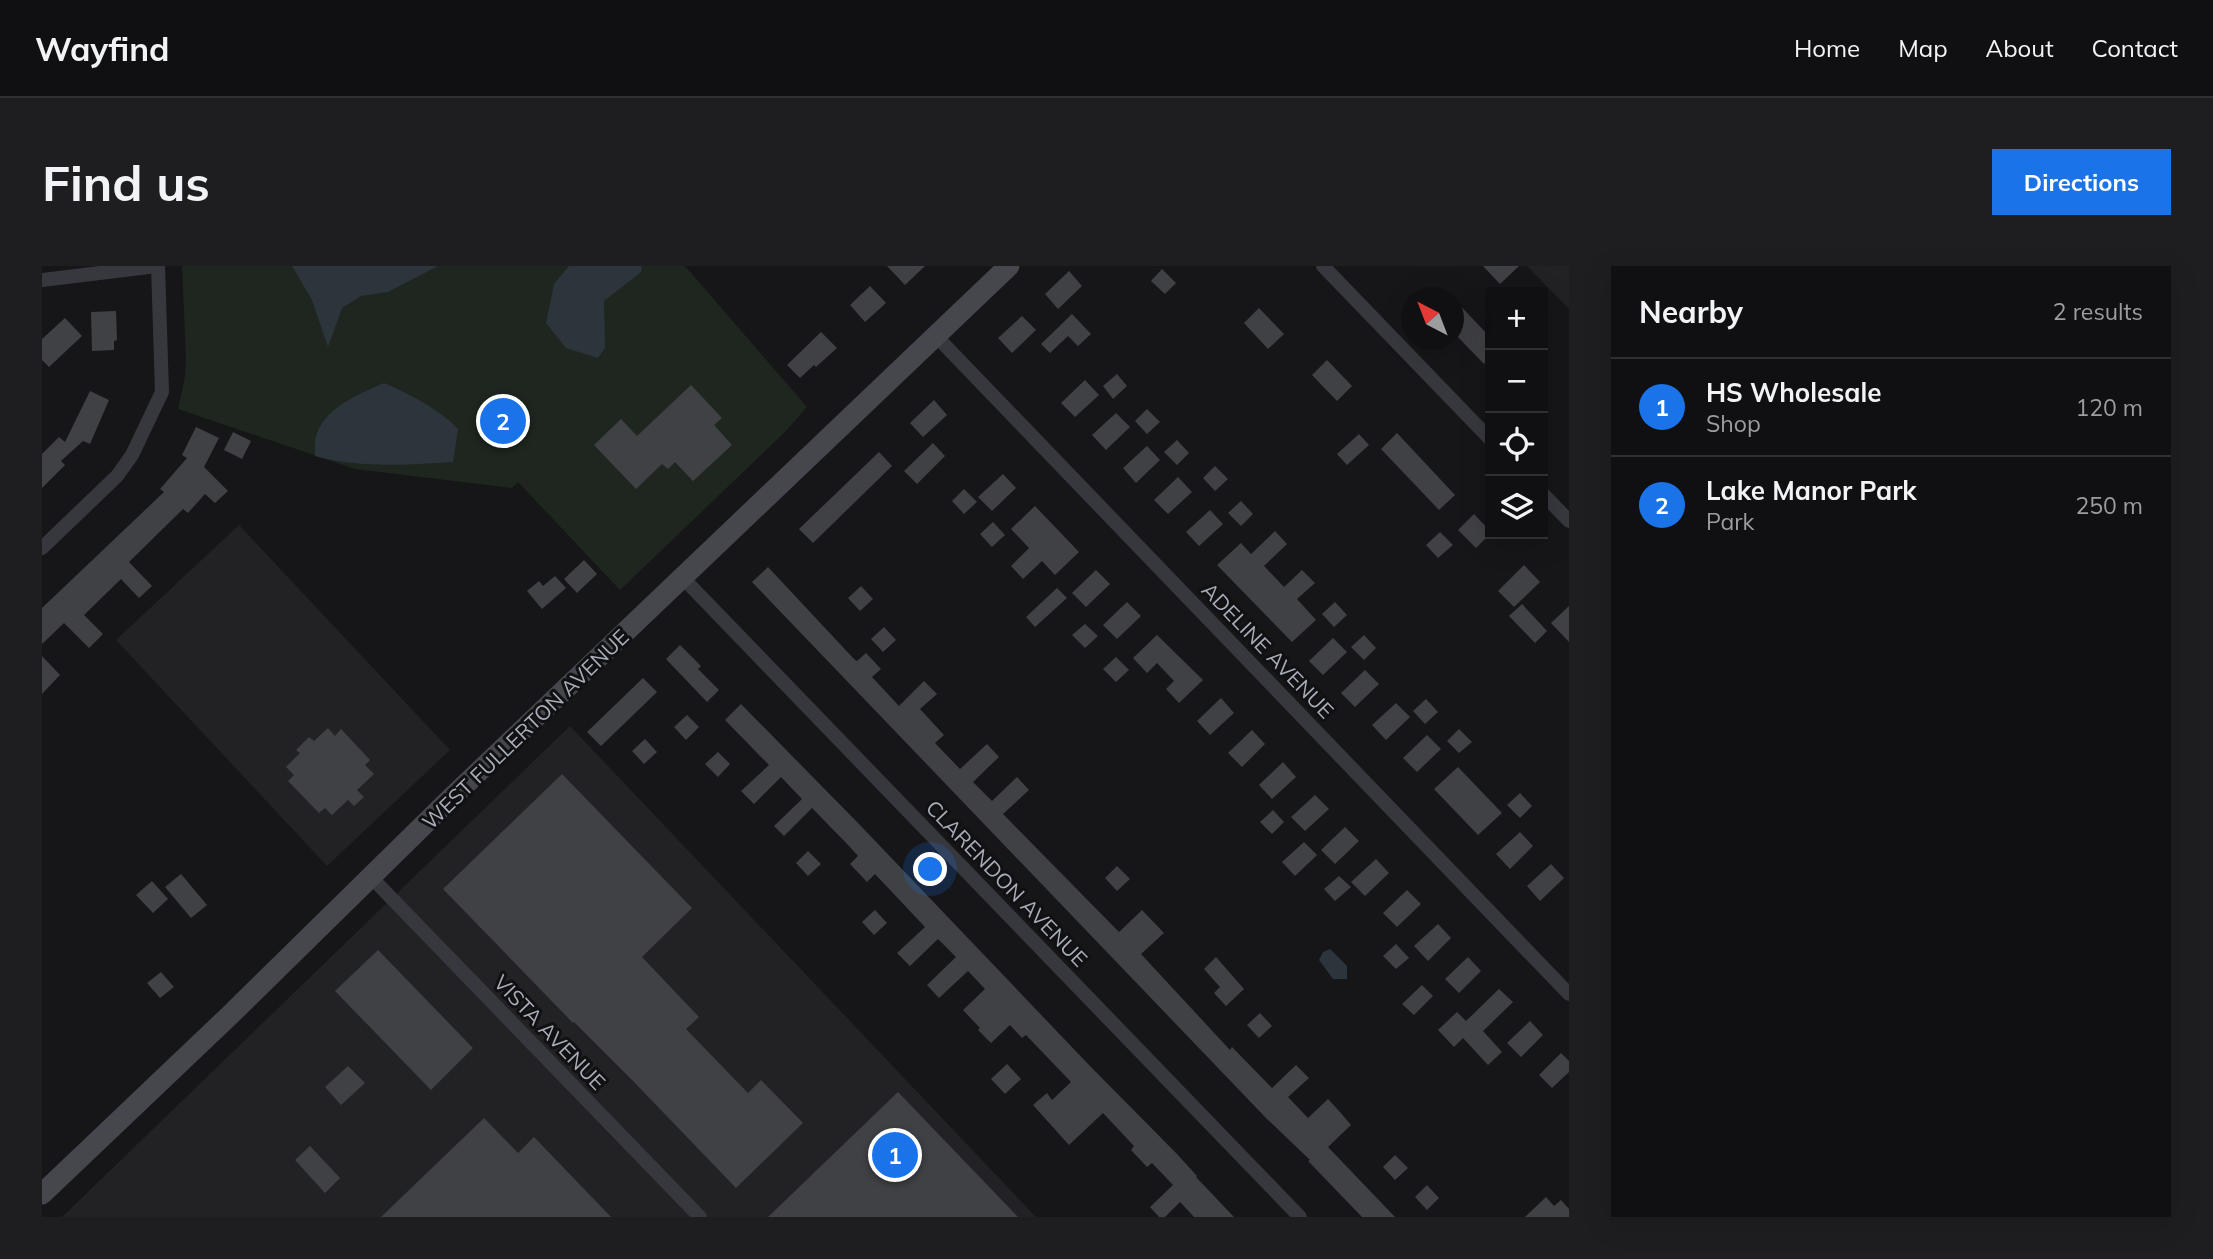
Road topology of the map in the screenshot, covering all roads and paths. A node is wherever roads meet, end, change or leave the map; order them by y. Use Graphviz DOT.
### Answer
graph roads {
  1 [pos="158,266"];
  2 [pos="1009,266"];
  3 [pos="1323,266"];
  4 [pos="42,279"];
  5 [pos="936,336"];
  6 [pos="1485,434"];
  7 [pos="1548,499"];
  8 [pos="1569,521"];
  9 [pos="42,548"];
  10 [pos="684,578"];
  11 [pos="371,877"];
  12 [pos="1569,994"];
  13 [pos="42,1194"];
  14 [pos="699,1217"];
  15 [pos="1300,1217"];
  1 -- 4 [label="street"];
  1 -- 9 [label="street"];
  2 -- 5 [label="street, WEST FULLERTON AVENUE"];
  3 -- 6 [label="street"];
  5 -- 10 [label="street, WEST FULLERTON AVENUE"];
  5 -- 12 [label="street, ADELINE AVENUE"];
  7 -- 8 [label="street"];
  10 -- 11 [label="street, WEST FULLERTON AVENUE"];
  10 -- 15 [label="street, CLARENDON AVENUE"];
  11 -- 13 [label="street, WEST FULLERTON AVENUE"];
  11 -- 14 [label="street, VISTA AVENUE"];
}
